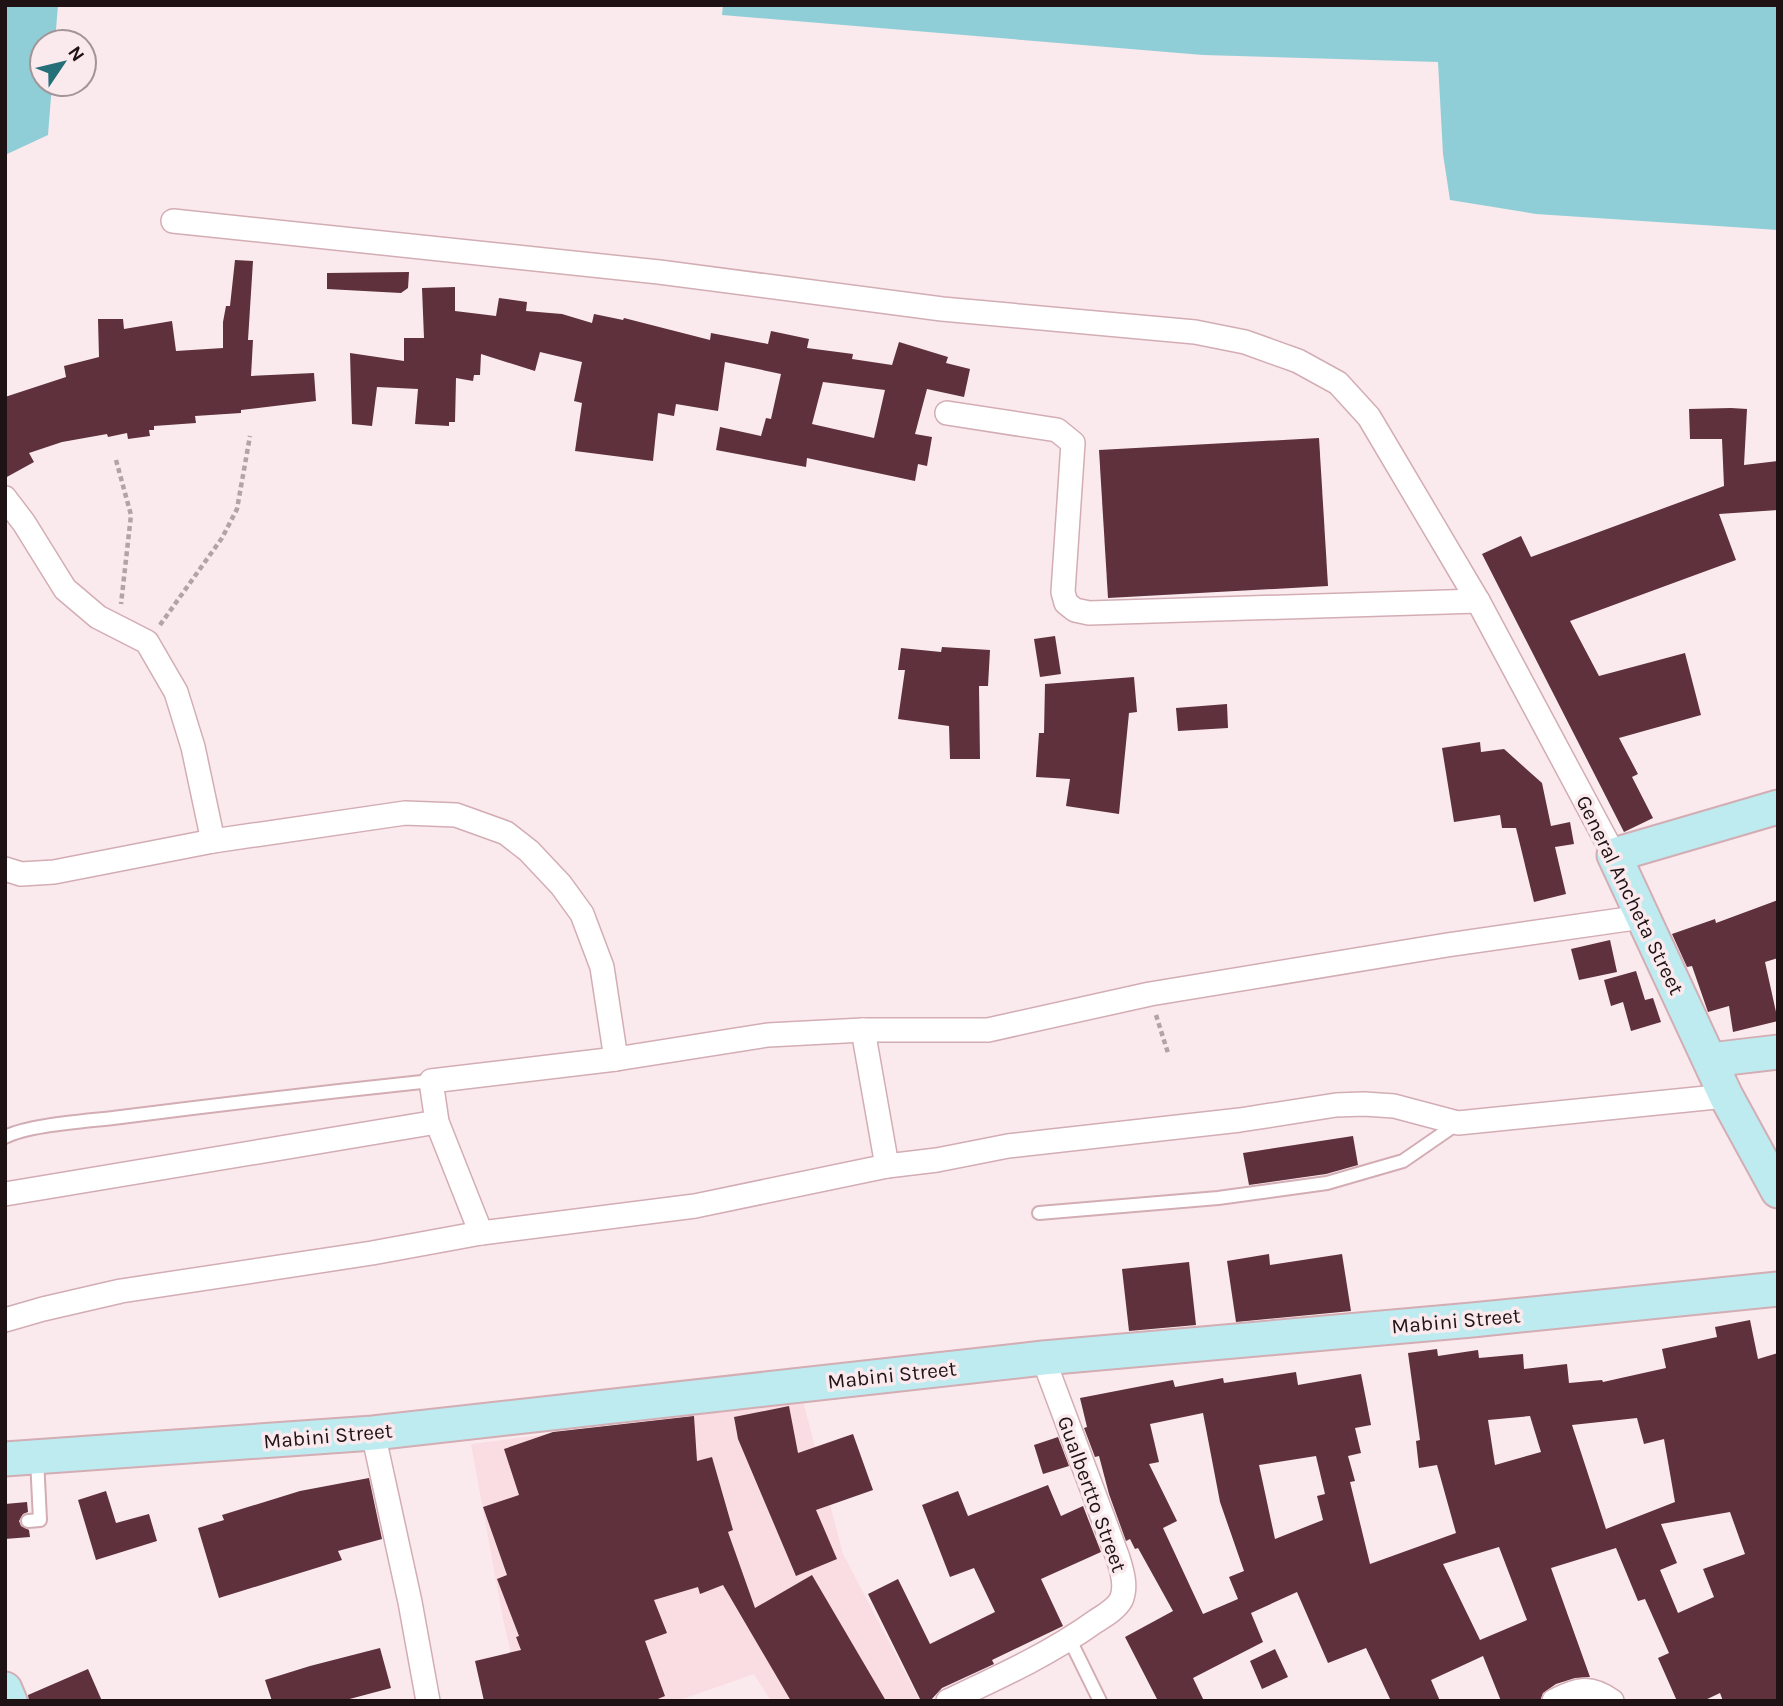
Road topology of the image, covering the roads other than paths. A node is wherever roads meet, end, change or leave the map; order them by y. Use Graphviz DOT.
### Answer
graph roads {
  1 [pos="173,221"];
  2 [pos="947,412"];
  3 [pos="5,498"];
  4 [pos="1478,601"];
  5 [pos="1778,807"];
  6 [pos="213,841"];
  7 [pos="1614,855"];
  8 [pos="5,869"];
  9 [pos="1642,917"];
  10 [pos="863,1030"];
  11 [pos="1778,1052"];
  12 [pos="617,1059"];
  13 [pos="1710,1060"];
  14 [pos="430,1081"];
  15 [pos="1726,1096"];
  16 [pos="437,1122"];
  17 [pos="1458,1123"];
  18 [pos="5,1137"];
  19 [pos="887,1166"];
  20 [pos="6,1191"];
  21 [pos="1778,1191"];
  22 [pos="1039,1213"];
  23 [pos="481,1233"];
  24 [pos="1778,1289"];
  25 [pos="5,1320"];
  26 [pos="1043,1358"];
  27 [pos="373,1433"];
  28 [pos="21,1457"];
  29 [pos="29,1521"];
  30 [pos="1070,1640"];
  31 [pos="5,1689"];
  32 [pos="10,1701"];
  33 [pos="428,1701"];
  34 [pos="948,1701"];
  35 [pos="1100,1701"];
  36 [pos="1554,1701"];
  37 [pos="1612,1701"];
  1 -- 4 [label="street, General Ancheta Street"];
  2 -- 4 [label="street"];
  3 -- 6 [label="street"];
  4 -- 7 [label="street, General Ancheta Street"];
  5 -- 7 [label="main road"];
  6 -- 8 [label="street"];
  6 -- 12 [label="street"];
  7 -- 9 [label="main road, General Ancheta Street"];
  9 -- 10 [label="street"];
  9 -- 13 [label="main road, General Ancheta Street"];
  10 -- 12 [label="street"];
  10 -- 19 [label="street"];
  11 -- 13 [label="main road"];
  12 -- 14 [label="street"];
  13 -- 15 [label="main road, General Ancheta Street"];
  14 -- 16 [label="street"];
  14 -- 18 [label="lane"];
  15 -- 17 [label="street"];
  15 -- 21 [label="main road, General Ancheta Street"];
  16 -- 20 [label="street"];
  16 -- 23 [label="street"];
  17 -- 19 [label="street"];
  17 -- 22 [label="lane"];
  19 -- 23 [label="street"];
  23 -- 25 [label="street"];
  24 -- 26 [label="main road, Mabini Street"];
  26 -- 27 [label="main road, Mabini Street"];
  26 -- 30 [label="street, Gualbertto Street"];
  27 -- 28 [label="main road, Mabini Street"];
  27 -- 33 [label="street"];
  28 -- 29 [label="lane"];
  30 -- 34 [label="street, Gualbertto Street"];
  30 -- 35 [label="lane"];
  31 -- 32 [label="main road"];
  36 -- 37 [label="street"];
}
